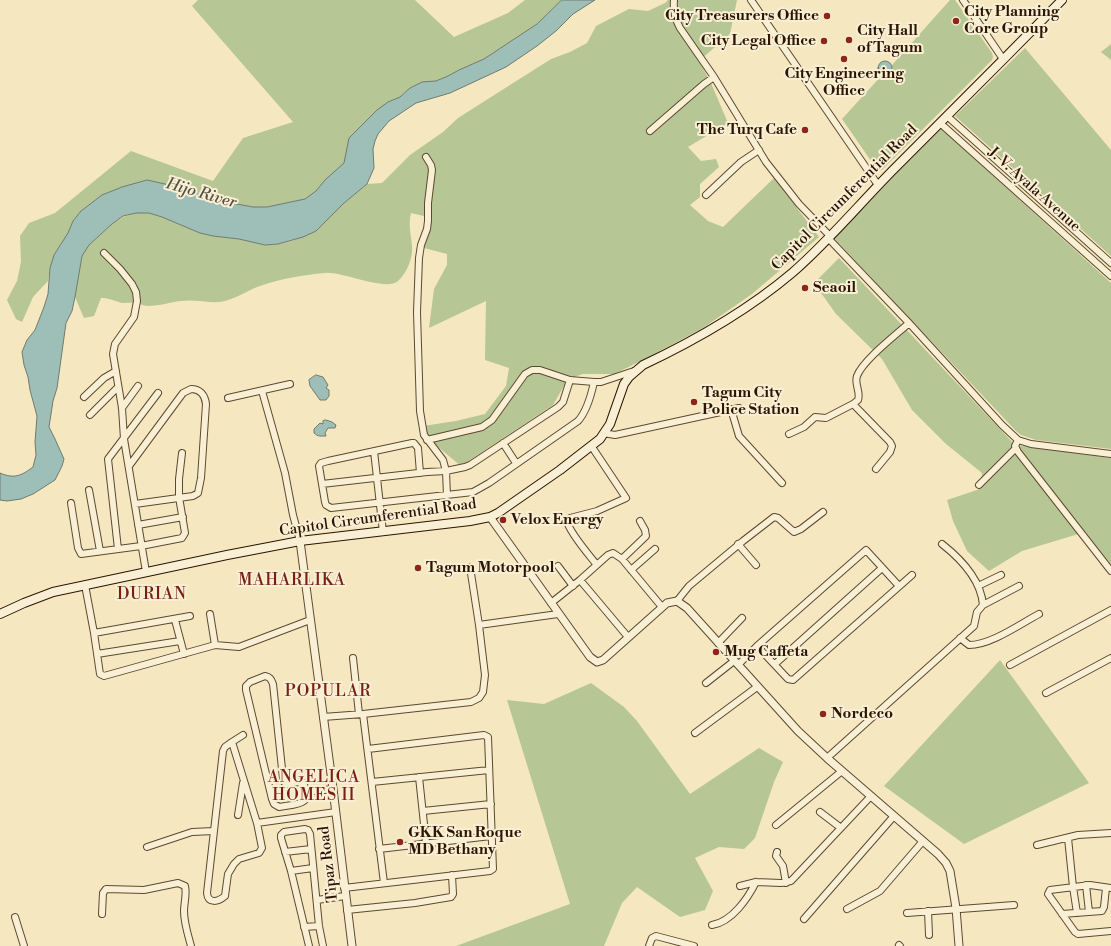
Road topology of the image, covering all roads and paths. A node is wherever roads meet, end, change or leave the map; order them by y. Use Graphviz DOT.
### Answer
graph roads {
  1 [pos="674,0"];
  2 [pos="751,0"];
  3 [pos="963,0"];
  4 [pos="1062,0"];
  5 [pos="1003,60"];
  6 [pos="714,77"];
  7 [pos="947,116"];
  8 [pos="940,123"];
  9 [pos="650,131"];
  10 [pos="759,150"];
  11 [pos="426,157"];
  12 [pos="878,185"];
  13 [pos="706,195"];
  14 [pos="829,237"];
  15 [pos="1082,237"];
  16 [pos="1076,244"];
  17 [pos="104,253"];
  18 [pos="1111,263"];
  19 [pos="1111,276"];
  20 [pos="909,323"];
  21 [pos="116,371"];
  22 [pos="634,371"];
  23 [pos="570,380"];
  24 [pos="594,382"];
  25 [pos="290,384"];
  26 [pos="138,386"];
  27 [pos="118,387"];
  28 [pos="262,390"];
  29 [pos="158,393"];
  30 [pos="84,397"];
  31 [pos="228,398"];
  32 [pos="853,404"];
  33 [pos="122,408"];
  34 [pos="739,408"];
  35 [pos="731,409"];
  36 [pos="90,415"];
  37 [pos="605,432"];
  38 [pos="789,434"];
  39 [pos="124,439"];
  40 [pos="427,440"];
  41 [pos="1018,440"];
  42 [pos="503,443"];
  43 [pos="592,447"];
  44 [pos="1016,448"];
  45 [pos="374,451"];
  46 [pos="182,453"];
  47 [pos="1111,454"];
  48 [pos="516,463"];
  49 [pos="129,466"];
  50 [pos="876,469"];
  51 [pos="446,471"];
  52 [pos="420,473"];
  53 [pos="378,477"];
  54 [pos="782,483"];
  55 [pos="322,484"];
  56 [pos="979,485"];
  57 [pos="89,490"];
  58 [pos="447,496"];
  59 [pos="179,497"];
  60 [pos="380,502"];
  61 [pos="71,503"];
  62 [pos="135,504"];
  63 [pos="823,512"];
  64 [pos="183,517"];
  65 [pos="490,517"];
  66 [pos="640,521"];
  67 [pos="138,525"];
  68 [pos="384,532"];
  69 [pos="300,541"];
  70 [pos="738,544"];
  71 [pos="942,544"];
  72 [pos="141,546"];
  73 [pos="118,549"];
  74 [pos="655,549"];
  75 [pos="100,551"];
  76 [pos="622,558"];
  77 [pos="597,565"];
  78 [pos="756,565"];
  79 [pos="558,566"];
  80 [pos="470,567"];
  81 [pos="882,568"];
  82 [pos="632,570"];
  83 [pos="1111,571"];
  84 [pos="146,572"];
  85 [pos="912,575"];
  86 [pos="1002,575"];
  87 [pos="580,580"];
  88 [pos="85,586"];
  89 [pos="573,586"];
  90 [pos="899,586"];
  91 [pos="978,586"];
  92 [pos="1019,586"];
  93 [pos="677,601"];
  94 [pos="551,604"];
  95 [pos="983,605"];
  96 [pos="662,606"];
  97 [pos="1111,610"];
  98 [pos="0,614"];
  99 [pos="210,614"];
  100 [pos="558,614"];
  101 [pos="1039,614"];
  102 [pos="190,616"];
  103 [pos="742,618"];
  104 [pos="175,620"];
  105 [pos="310,620"];
  106 [pos="479,625"];
  107 [pos="94,633"];
  108 [pos="628,637"];
  109 [pos="960,638"];
  110 [pos="180,641"];
  111 [pos="718,643"];
  112 [pos="215,645"];
  113 [pos="757,646"];
  114 [pos="97,654"];
  115 [pos="184,654"];
  116 [pos="353,658"];
  117 [pos="1111,658"];
  118 [pos="736,663"];
  119 [pos="775,664"];
  120 [pos="1010,665"];
  121 [pos="706,683"];
  122 [pos="757,687"];
  123 [pos="1046,693"];
  124 [pos="361,714"];
  125 [pos="323,717"];
  126 [pos="695,733"];
  127 [pos="243,735"];
  128 [pos="232,742"];
  129 [pos="368,749"];
  130 [pos="827,758"];
  131 [pos="489,770"];
  132 [pos="842,771"];
  133 [pos="419,777"];
  134 [pos="243,781"];
  135 [pos="372,782"];
  136 [pos="333,789"];
  137 [pos="306,792"];
  138 [pos="871,796"];
  139 [pos="491,804"];
  140 [pos="423,811"];
  141 [pos="336,812"];
  142 [pos="820,812"];
  143 [pos="238,815"];
  144 [pos="894,816"];
  145 [pos="256,823"];
  146 [pos="776,825"];
  147 [pos="841,828"];
  148 [pos="214,831"];
  149 [pos="1111,833"];
  150 [pos="491,836"];
  151 [pos="1068,838"];
  152 [pos="923,841"];
  153 [pos="426,843"];
  154 [pos="1037,845"];
  155 [pos="147,846"];
  156 [pos="311,849"];
  157 [pos="379,849"];
  158 [pos="285,852"];
  159 [pos="777,852"];
  160 [pos="313,868"];
  161 [pos="292,871"];
  162 [pos="452,875"];
  163 [pos="756,882"];
  164 [pos="786,882"];
  165 [pos="384,883"];
  166 [pos="1086,885"];
  167 [pos="740,886"];
  168 [pos="1073,887"];
  169 [pos="344,888"];
  170 [pos="1109,888"];
  171 [pos="345,896"];
  172 [pos="317,900"];
  173 [pos="1014,905"];
  174 [pos="956,908"];
  175 [pos="347,910"];
  176 [pos="847,910"];
  177 [pos="928,911"];
  178 [pos="1089,912"];
  179 [pos="906,913"];
  180 [pos="1077,913"];
  181 [pos="102,914"];
  182 [pos="1062,914"];
  183 [pos="15,917"];
  184 [pos="804,919"];
  185 [pos="712,925"];
  186 [pos="319,926"];
  187 [pos="304,927"];
  188 [pos="1111,931"];
  189 [pos="930,935"];
  190 [pos="24,946"];
  191 [pos="191,946"];
  192 [pos="309,946"];
  193 [pos="322,946"];
  194 [pos="352,946"];
  195 [pos="649,946"];
  196 [pos="692,946"];
  197 [pos="959,946"];
  1 -- 6 [label="street"];
  2 -- 12 [label="street"];
  3 -- 5 [label="street"];
  4 -- 5 [label="main road, Capitol Circumferential Road"];
  5 -- 7 [label="main road, Capitol Circumferential Road"];
  6 -- 9 [label="street"];
  6 -- 10 [label="street"];
  7 -- 8 [label="main road, Capitol Circumferential Road"];
  7 -- 15 [label="street, J. V. Ayala Avenue"];
  8 -- 12 [label="main road, Capitol Circumferential Road"];
  8 -- 16 [label="street, J. V. Ayala Avenue"];
  10 -- 13 [label="street"];
  10 -- 14 [label="street"];
  11 -- 40 [label="street"];
  12 -- 14 [label="main road, Capitol Circumferential Road"];
  14 -- 20 [label="street"];
  14 -- 22 [label="main road, Capitol Circumferential Road"];
  15 -- 16 [label="street"];
  15 -- 18 [label="street, J. V. Ayala Avenue"];
  16 -- 19 [label="street, J. V. Ayala Avenue"];
  17 -- 21 [label="street"];
  20 -- 32 [label="street"];
  20 -- 41 [label="street"];
  21 -- 27 [label="street"];
  21 -- 30 [label="street"];
  22 -- 24 [label="street"];
  22 -- 37 [label="main road, Capitol Circumferential Road"];
  23 -- 24 [label="street"];
  23 -- 40 [label="street"];
  23 -- 42 [label="street"];
  24 -- 48 [label="street"];
  25 -- 28 [label="street"];
  26 -- 33 [label="street"];
  27 -- 33 [label="street"];
  27 -- 36 [label="street"];
  28 -- 31 [label="street"];
  28 -- 69 [label="street"];
  29 -- 39 [label="street"];
  32 -- 38 [label="street"];
  32 -- 50 [label="street"];
  33 -- 39 [label="street"];
  34 -- 35 [label="street"];
  35 -- 37 [label="street"];
  35 -- 54 [label="street"];
  37 -- 43 [label="main road, Capitol Circumferential Road"];
  39 -- 49 [label="street"];
  39 -- 73 [label="street"];
  40 -- 51 [label="street"];
  41 -- 44 [label="street"];
  41 -- 47 [label="street"];
  42 -- 48 [label="street"];
  42 -- 51 [label="street"];
  43 -- 65 [label="main road, Capitol Circumferential Road"];
  43 -- 77 [label="street"];
  44 -- 56 [label="street"];
  44 -- 83 [label="street"];
  45 -- 52 [label="street"];
  45 -- 53 [label="street"];
  45 -- 55 [label="street"];
  46 -- 59 [label="street"];
  48 -- 58 [label="street"];
  49 -- 59 [label="street"];
  49 -- 62 [label="street"];
  51 -- 52 [label="street"];
  51 -- 58 [label="street"];
  52 -- 53 [label="street"];
  53 -- 55 [label="street"];
  53 -- 60 [label="street"];
  55 -- 60 [label="street"];
  57 -- 75 [label="street"];
  58 -- 60 [label="street"];
  59 -- 62 [label="street"];
  59 -- 64 [label="street"];
  60 -- 68 [label="street"];
  61 -- 75 [label="street"];
  62 -- 67 [label="street"];
  63 -- 70 [label="street"];
  64 -- 67 [label="street"];
  64 -- 72 [label="street"];
  65 -- 68 [label="main road, Capitol Circumferential Road"];
  65 -- 94 [label="street"];
  66 -- 76 [label="street"];
  67 -- 72 [label="street"];
  68 -- 69 [label="main road, Capitol Circumferential Road"];
  69 -- 84 [label="main road, Capitol Circumferential Road"];
  69 -- 105 [label="street, Tipaz Road"];
  70 -- 78 [label="street"];
  70 -- 93 [label="street"];
  71 -- 91 [label="street"];
  72 -- 73 [label="street"];
  72 -- 84 [label="street"];
  73 -- 75 [label="street"];
  74 -- 82 [label="street"];
  76 -- 77 [label="street"];
  76 -- 82 [label="street"];
  77 -- 87 [label="street"];
  79 -- 89 [label="street"];
  80 -- 106 [label="street"];
  81 -- 90 [label="street"];
  81 -- 113 [label="street"];
  81 -- 119 [label="street"];
  82 -- 96 [label="street"];
  84 -- 88 [label="main road, Capitol Circumferential Road"];
  85 -- 90 [label="street"];
  86 -- 91 [label="street"];
  87 -- 89 [label="street"];
  87 -- 108 [label="street"];
  88 -- 98 [label="main road, Capitol Circumferential Road"];
  88 -- 107 [label="street"];
  89 -- 94 [label="street"];
  90 -- 119 [label="street"];
  91 -- 95 [label="street"];
  92 -- 95 [label="street"];
  93 -- 96 [label="street"];
  93 -- 111 [label="street"];
  94 -- 100 [label="street"];
  95 -- 109 [label="street"];
  96 -- 108 [label="street"];
  97 -- 120 [label="street"];
  99 -- 112 [label="street"];
  100 -- 106 [label="street"];
  100 -- 108 [label="street"];
  101 -- 109 [label="street"];
  102 -- 104 [label="street"];
  103 -- 111 [label="street"];
  104 -- 107 [label="street"];
  104 -- 110 [label="street"];
  105 -- 112 [label="street"];
  105 -- 125 [label="street, Tipaz Road"];
  106 -- 124 [label="street"];
  107 -- 114 [label="street"];
  109 -- 130 [label="street"];
  110 -- 114 [label="street"];
  110 -- 115 [label="street"];
  111 -- 118 [label="street"];
  112 -- 115 [label="street"];
  113 -- 118 [label="street"];
  113 -- 119 [label="street"];
  114 -- 115 [label="street"];
  116 -- 124 [label="street"];
  117 -- 123 [label="street"];
  118 -- 121 [label="street"];
  118 -- 122 [label="street"];
  122 -- 126 [label="street"];
  122 -- 130 [label="street"];
  124 -- 125 [label="street"];
  124 -- 129 [label="street"];
  125 -- 136 [label="street, Tipaz Road"];
  127 -- 128 [label="street"];
  128 -- 134 [label="street"];
  128 -- 148 [label="street"];
  129 -- 131 [label="street"];
  129 -- 135 [label="street"];
  130 -- 132 [label="street"];
  131 -- 133 [label="street"];
  131 -- 139 [label="street"];
  132 -- 138 [label="street"];
  132 -- 146 [label="street"];
  133 -- 135 [label="street"];
  133 -- 140 [label="street"];
  134 -- 143 [label="street"];
  134 -- 145 [label="street"];
  135 -- 157 [label="street"];
  136 -- 137 [label="street"];
  136 -- 141 [label="street, Tipaz Road"];
  137 -- 137 [label="street"];
  138 -- 144 [label="street"];
  138 -- 147 [label="street"];
  139 -- 140 [label="street"];
  139 -- 150 [label="street"];
  140 -- 153 [label="street"];
  141 -- 145 [label="street"];
  141 -- 169 [label="street, Tipaz Road"];
  142 -- 147 [label="street"];
  144 -- 152 [label="street"];
  144 -- 184 [label="street"];
  145 -- 148 [label="street"];
  147 -- 164 [label="street"];
  148 -- 155 [label="street"];
  149 -- 151 [label="street"];
  150 -- 153 [label="street"];
  150 -- 162 [label="street"];
  151 -- 154 [label="street"];
  151 -- 168 [label="street"];
  152 -- 174 [label="street"];
  152 -- 176 [label="street"];
  153 -- 157 [label="street"];
  156 -- 158 [label="street"];
  156 -- 158 [label="street"];
  156 -- 160 [label="street"];
  157 -- 165 [label="street"];
  158 -- 161 [label="street"];
  159 -- 164 [label="street"];
  160 -- 161 [label="street"];
  160 -- 172 [label="street"];
  161 -- 187 [label="street"];
  162 -- 165 [label="street"];
  162 -- 175 [label="street"];
  163 -- 164 [label="street"];
  163 -- 167 [label="street"];
  163 -- 185 [label="street"];
  165 -- 169 [label="street"];
  166 -- 168 [label="street"];
  166 -- 170 [label="street"];
  166 -- 178 [label="street"];
  168 -- 180 [label="street"];
  168 -- 182 [label="street"];
  169 -- 171 [label="street, Tipaz Road"];
  170 -- 178 [label="street"];
  171 -- 172 [label="street"];
  171 -- 175 [label="street, Tipaz Road"];
  172 -- 186 [label="street"];
  173 -- 174 [label="street"];
  174 -- 177 [label="street"];
  174 -- 197 [label="street"];
  175 -- 194 [label="street, Tipaz Road"];
  177 -- 179 [label="street"];
  177 -- 189 [label="street"];
  178 -- 180 [label="street"];
  180 -- 182 [label="street"];
  181 -- 191 [label="street"];
  182 -- 188 [label="street"];
  183 -- 190 [label="street"];
  186 -- 187 [label="street"];
  186 -- 193 [label="street"];
  187 -- 192 [label="street"];
  195 -- 196 [label="street"];
}
